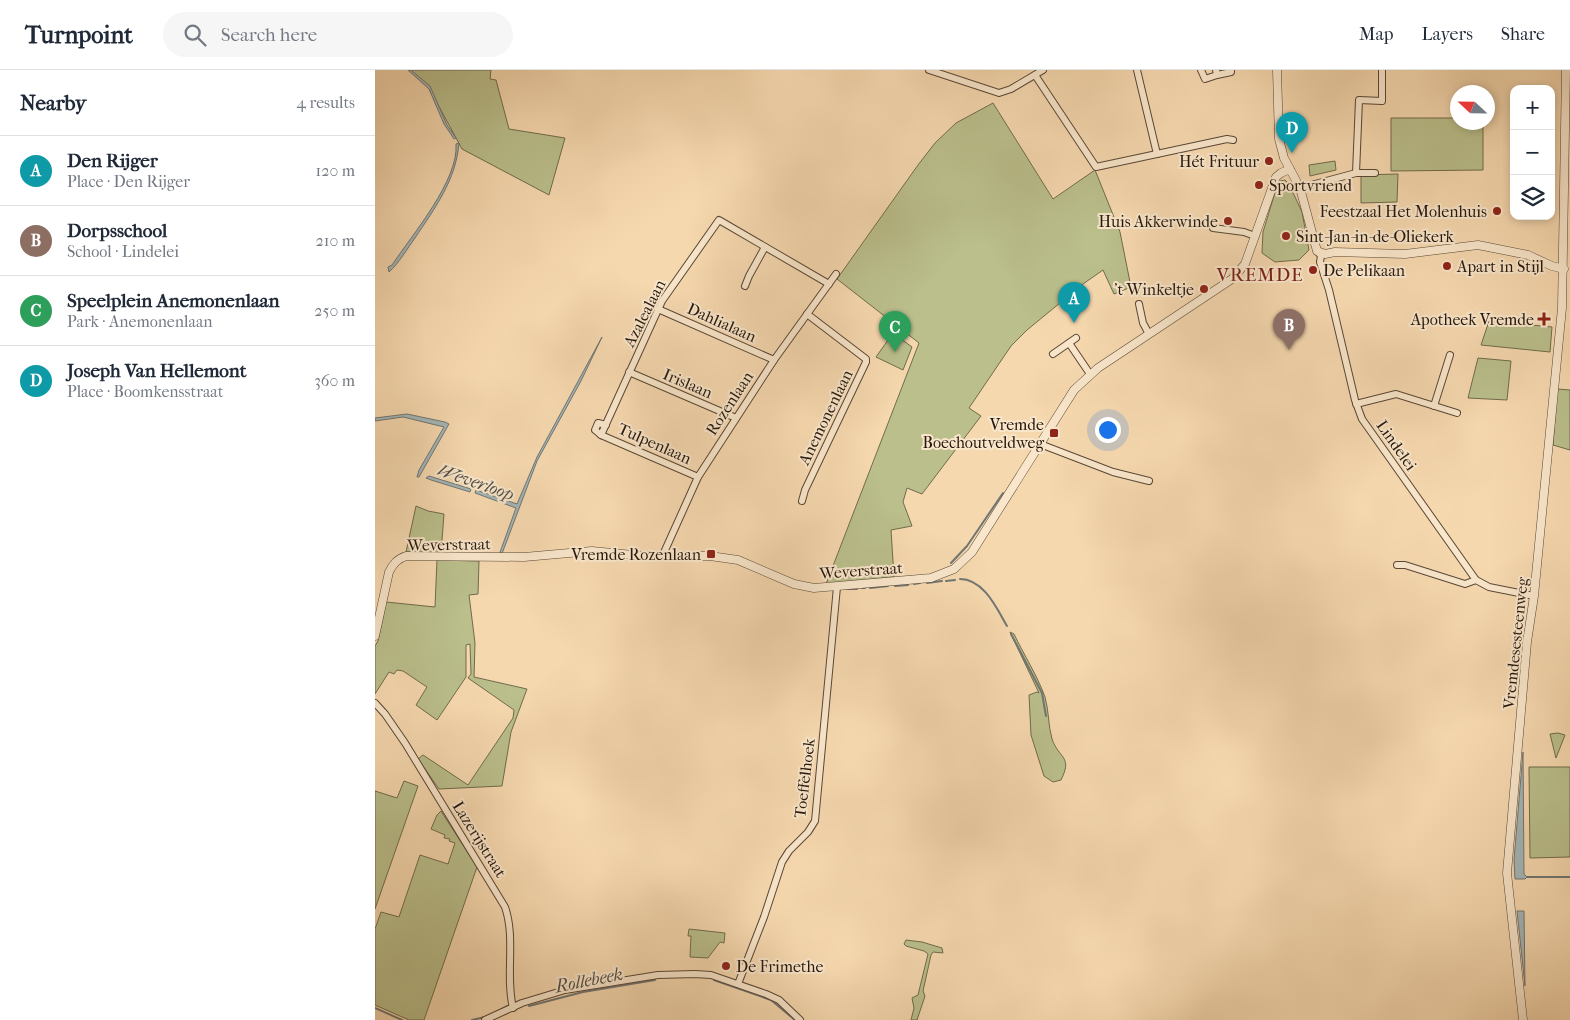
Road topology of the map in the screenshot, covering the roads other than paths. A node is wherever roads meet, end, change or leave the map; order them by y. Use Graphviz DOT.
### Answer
graph roads {
  1 [pos="929,70"];
  2 [pos="1043,70"];
  3 [pos="1137,70"];
  4 [pos="1201,70"];
  5 [pos="1231,70"];
  6 [pos="1277,70"];
  7 [pos="1382,70"];
  8 [pos="1566,70"];
  9 [pos="1216,72"];
  10 [pos="1035,75"];
  11 [pos="1233,140"];
  12 [pos="1157,154"];
  13 [pos="1290,169"];
  14 [pos="1356,173"];
  15 [pos="1375,173"];
  16 [pos="1300,188"];
  17 [pos="1213,228"];
  18 [pos="1255,236"];
  19 [pos="765,247"];
  20 [pos="1317,251"];
  21 [pos="1564,269"];
  22 [pos="836,274"];
  23 [pos="829,284"];
  24 [pos="745,286"];
  25 [pos="1139,304"];
  26 [pos="658,309"];
  27 [pos="807,314"];
  28 [pos="1149,334"];
  29 [pos="1076,338"];
  30 [pos="1069,343"];
  31 [pos="1053,354"];
  32 [pos="1450,355"];
  33 [pos="774,360"];
  34 [pos="629,372"];
  35 [pos="1090,374"];
  36 [pos="1356,404"];
  37 [pos="1434,406"];
  38 [pos="1457,413"];
  39 [pos="736,418"];
  40 [pos="601,435"];
  41 [pos="1040,444"];
  42 [pos="698,477"];
  43 [pos="1149,481"];
  44 [pos="802,501"];
  45 [pos="661,557"];
  46 [pos="1397,564"];
  47 [pos="1476,580"];
  48 [pos="837,586"];
  49 [pos="1534,596"];
  50 [pos="375,636"];
  51 [pos="375,703"];
  52 [pos="737,984"];
  53 [pos="513,1008"];
  54 [pos="485,1020"];
  55 [pos="800,1020"];
  56 [pos="1523,1020"];
  1 -- 10 [label="street"];
  2 -- 10 [label="street"];
  3 -- 12 [label="street"];
  4 -- 9 [label="street"];
  5 -- 9 [label="street"];
  6 -- 13 [label="street"];
  7 -- 14 [label="street"];
  8 -- 21 [label="street, Vremdesesteenweg"];
  10 -- 12 [label="street"];
  11 -- 12 [label="street"];
  13 -- 16 [label="street"];
  13 -- 18 [label="street"];
  14 -- 15 [label="street"];
  14 -- 16 [label="street"];
  16 -- 20 [label="street"];
  17 -- 18 [label="street"];
  18 -- 28 [label="street, Weverstraat"];
  19 -- 23 [label="street"];
  19 -- 24 [label="street"];
  19 -- 26 [label="street, Azalealaan"];
  20 -- 21 [label="street"];
  20 -- 36 [label="street, Lindelei"];
  21 -- 49 [label="street, Vremdesesteenweg"];
  22 -- 23 [label="street, Rozenlaan"];
  23 -- 27 [label="street, Rozenlaan"];
  25 -- 28 [label="street"];
  26 -- 33 [label="street, Dahlialaan"];
  26 -- 34 [label="street, Azalealaan"];
  27 -- 33 [label="street, Rozenlaan"];
  27 -- 44 [label="street, Anemonenlaan"];
  28 -- 35 [label="street, Weverstraat"];
  29 -- 30 [label="street"];
  30 -- 31 [label="street"];
  30 -- 35 [label="street"];
  32 -- 37 [label="street"];
  33 -- 39 [label="street, Rozenlaan"];
  34 -- 39 [label="street, Irislaan"];
  34 -- 40 [label="street, Azalealaan"];
  35 -- 41 [label="street, Weverstraat"];
  36 -- 37 [label="street"];
  36 -- 47 [label="street, Lindelei"];
  37 -- 38 [label="street"];
  39 -- 42 [label="street, Rozenlaan"];
  40 -- 42 [label="street, Tulpenlaan"];
  41 -- 43 [label="street"];
  41 -- 48 [label="street, Weverstraat"];
  42 -- 45 [label="street, Rozenlaan"];
  45 -- 48 [label="street, Weverstraat"];
  45 -- 50 [label="street, Weverstraat"];
  46 -- 47 [label="street"];
  47 -- 49 [label="street"];
  48 -- 52 [label="street, Toeffelhoek"];
  49 -- 56 [label="street, Vremdesesteenweg"];
  51 -- 53 [label="street, Lazerijstraat"];
  52 -- 53 [label="street"];
  52 -- 55 [label="street"];
  53 -- 54 [label="street"];
}
